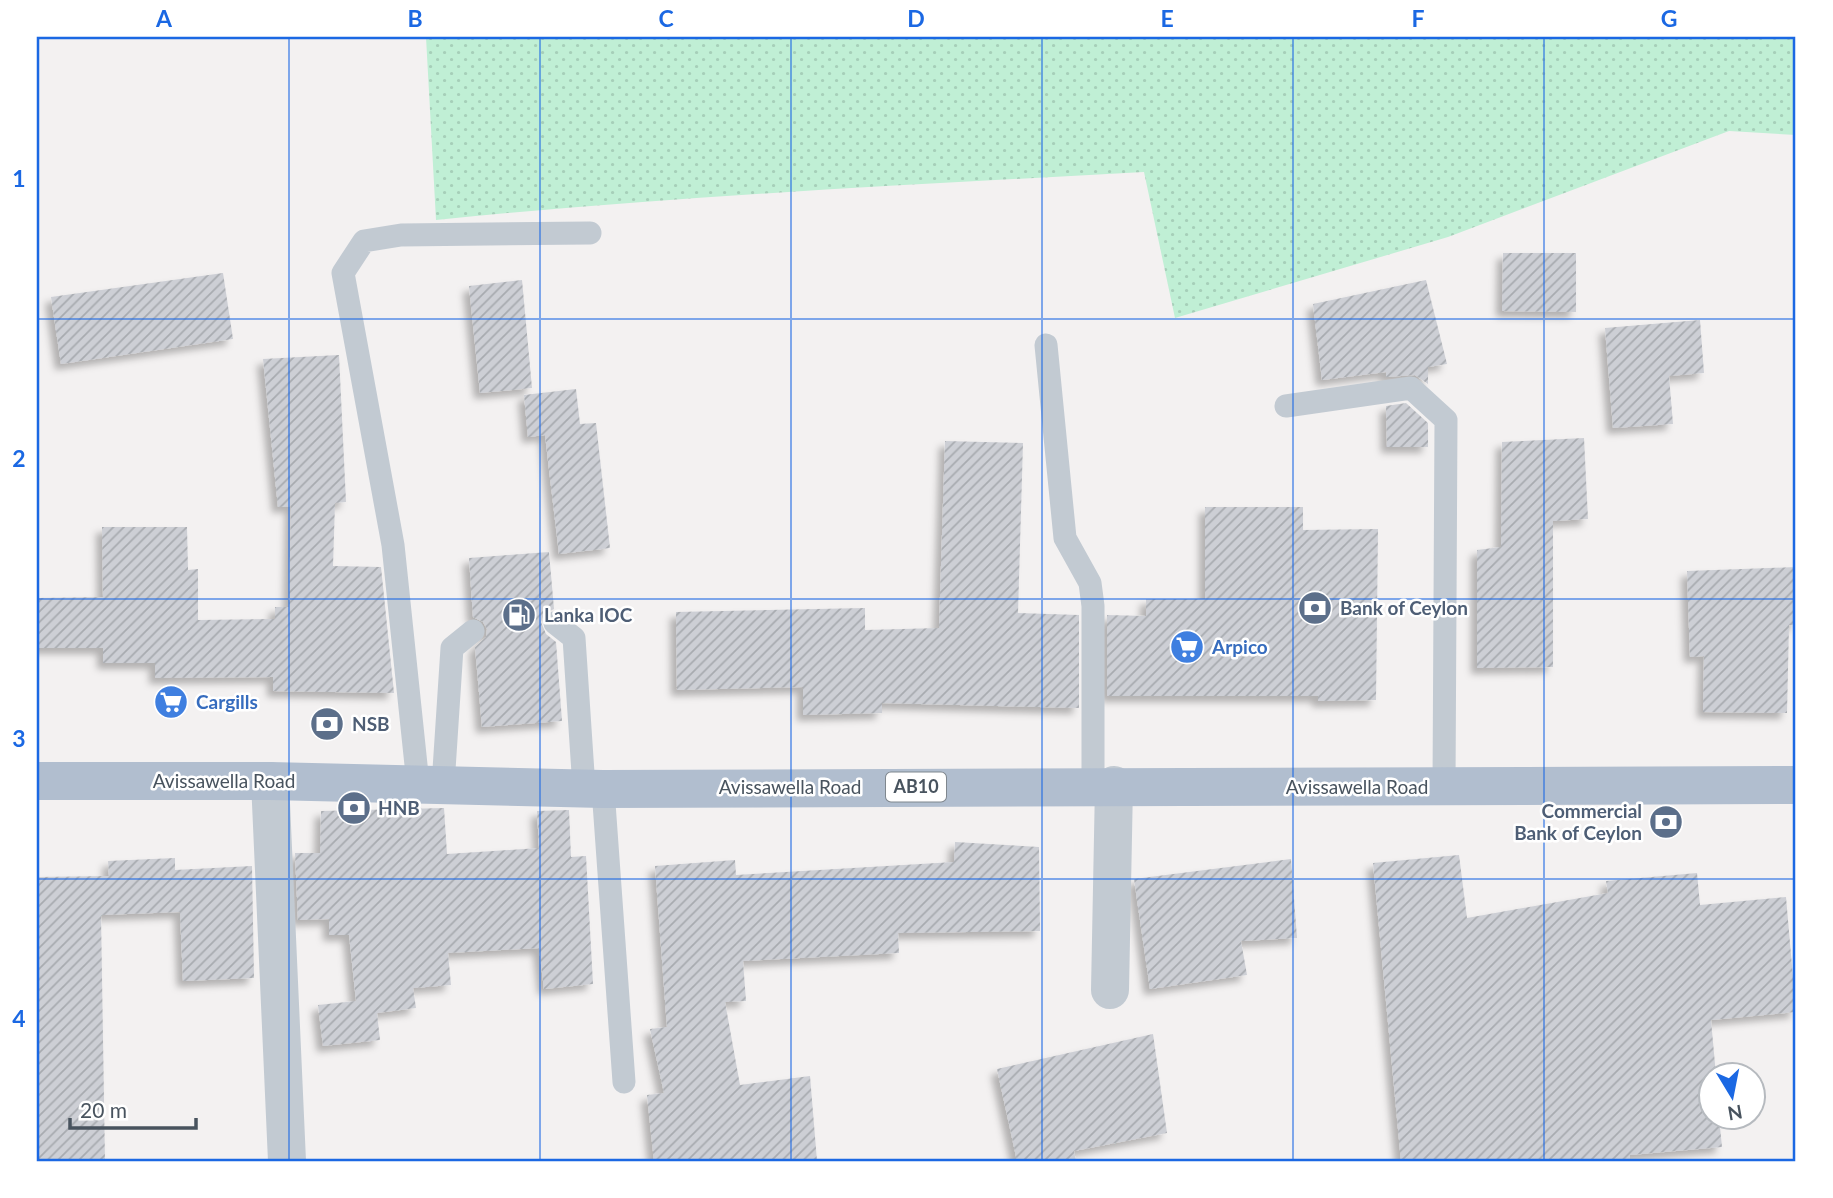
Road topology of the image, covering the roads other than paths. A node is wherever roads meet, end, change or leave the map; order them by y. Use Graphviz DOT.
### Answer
graph roads {
  1 [pos="590,233"];
  2 [pos="1046,345"];
  3 [pos="1286,406"];
  4 [pos="555,623"];
  5 [pos="474,631"];
  6 [pos="37,781"];
  7 [pos="270,781"];
  8 [pos="430,785"];
  9 [pos="1103,785"];
  10 [pos="1796,785"];
  11 [pos="1444,787"];
  12 [pos="593,788"];
  13 [pos="1110,990"];
  14 [pos="624,1082"];
  15 [pos="287,1161"];
  1 -- 8 [label="lane"];
  2 -- 9 [label="lane"];
  3 -- 11 [label="lane"];
  4 -- 12 [label="lane"];
  5 -- 8 [label="lane"];
  6 -- 7 [label="main road, Avissawella Road / AB10"];
  7 -- 8 [label="main road, Avissawella Road / AB10"];
  7 -- 15 [label="street"];
  8 -- 12 [label="main road, Avissawella Road / AB10"];
  9 -- 11 [label="main road, Avissawella Road / AB10"];
  9 -- 12 [label="main road, Avissawella Road / AB10"];
  9 -- 13 [label="street"];
  10 -- 11 [label="main road, Avissawella Road / AB10"];
  12 -- 14 [label="lane"];
}
